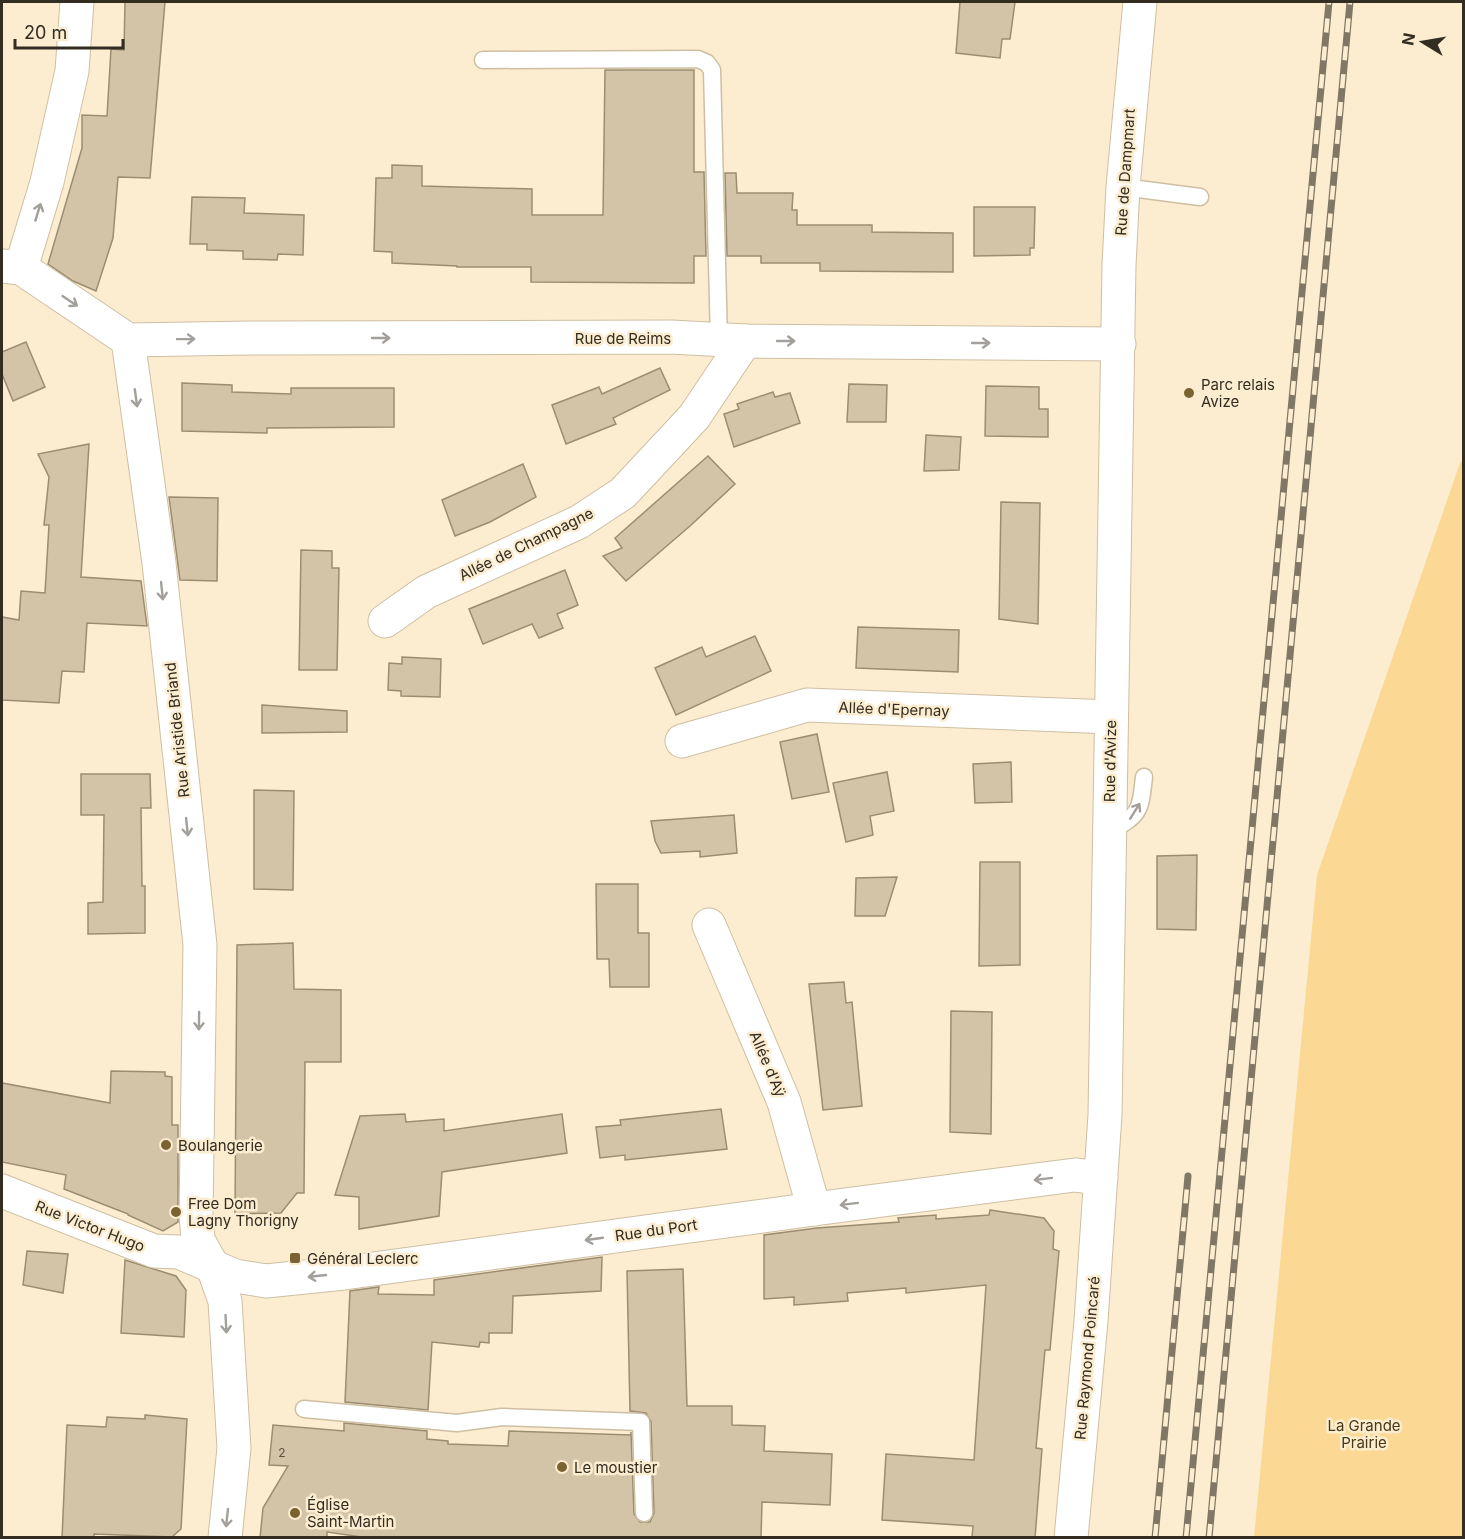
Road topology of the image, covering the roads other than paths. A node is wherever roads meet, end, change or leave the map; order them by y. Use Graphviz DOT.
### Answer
graph roads {
  1 [pos="77,2"];
  2 [pos="1140,2"];
  3 [pos="483,60"];
  4 [pos="1123,187"];
  5 [pos="1200,197"];
  6 [pos="11,267"];
  7 [pos="128,340"];
  8 [pos="732,340"];
  9 [pos="1119,344"];
  10 [pos="385,621"];
  11 [pos="1111,717"];
  12 [pos="682,741"];
  13 [pos="1144,777"];
  14 [pos="1108,833"];
  15 [pos="709,924"];
  16 [pos="1101,1178"];
  17 [pos="2,1191"];
  18 [pos="814,1209"];
  19 [pos="213,1268"];
  20 [pos="304,1409"];
  21 [pos="644,1513"];
  22 [pos="225,1538"];
  23 [pos="1071,1538"];
  6 -- 1 [label="street, one-way"];
  2 -- 4 [label="street, Rue de Dampmart"];
  3 -- 8 [label="lane"];
  4 -- 5 [label="lane"];
  4 -- 9 [label="street, Rue de Dampmart"];
  6 -- 7 [label="street, one-way"];
  7 -- 8 [label="street, Rue de Reims, one-way"];
  7 -- 19 [label="street, Rue Aristide Briand, one-way"];
  8 -- 9 [label="street, Rue de Reims, one-way"];
  8 -- 10 [label="street, Allée de Champagne"];
  9 -- 11 [label="street, Rue d'Avize"];
  11 -- 12 [label="street, Allée d'Epernay"];
  11 -- 14 [label="street, Rue d'Avize"];
  14 -- 13 [label="lane, one-way"];
  14 -- 16 [label="street, Rue d'Avize"];
  15 -- 18 [label="street, Allée d'Aÿ"];
  16 -- 18 [label="street, Rue du Port, one-way"];
  16 -- 23 [label="street, Rue Raymond Poincaré"];
  17 -- 19 [label="street, Rue Victor Hugo"];
  18 -- 19 [label="street, Rue du Port, one-way"];
  19 -- 22 [label="street, Rue Aristide Briand, one-way"];
  20 -- 21 [label="lane"];
}
